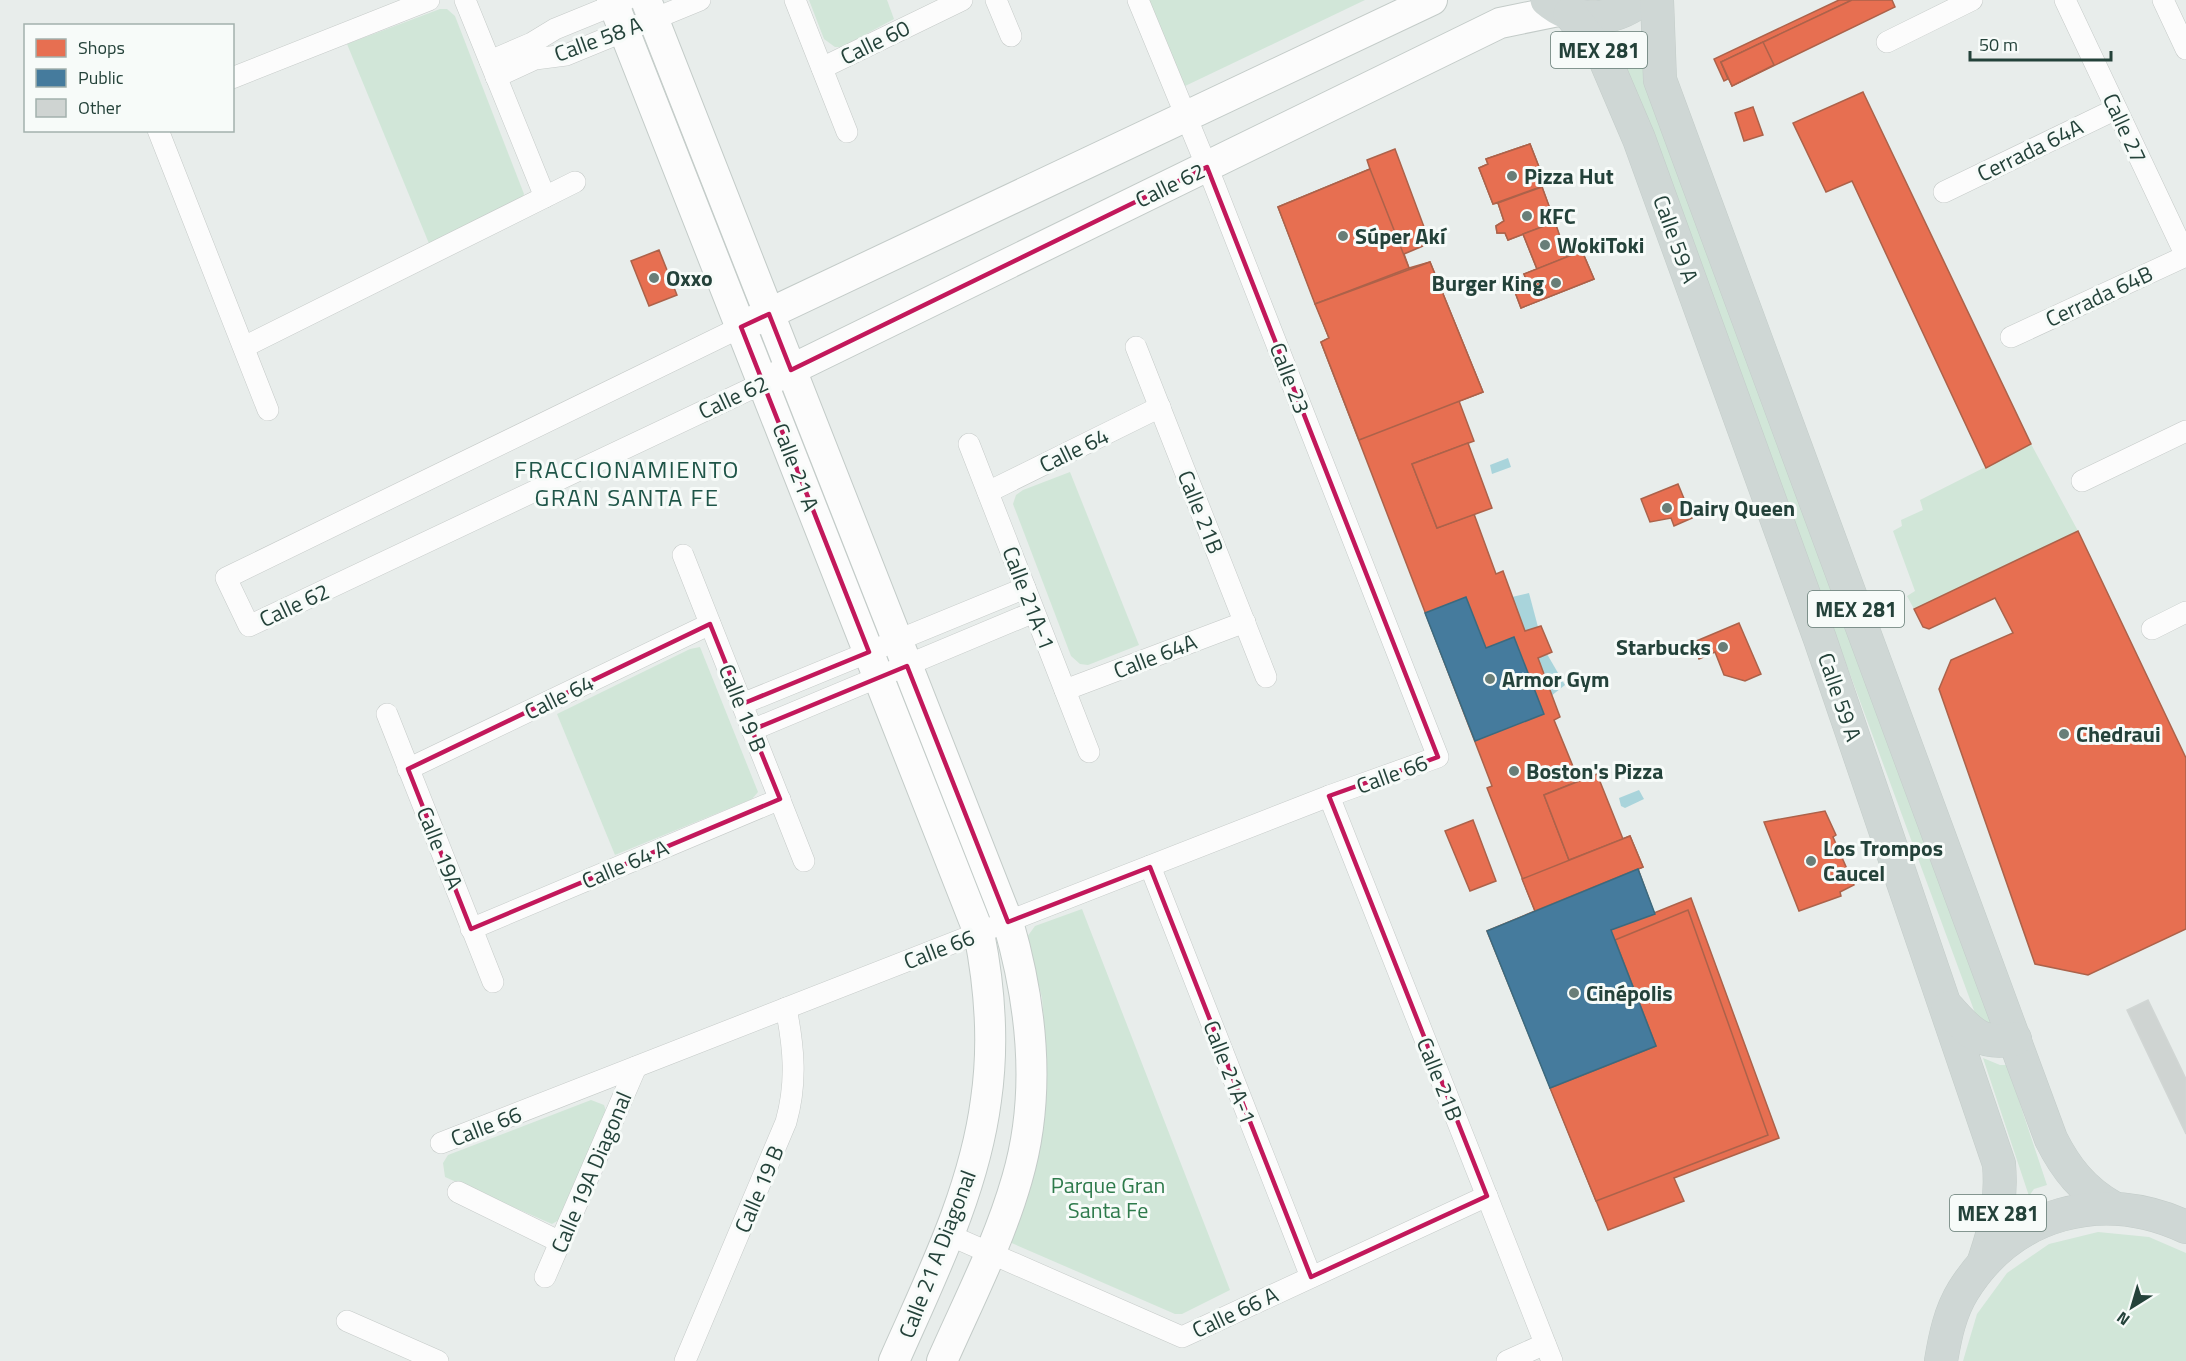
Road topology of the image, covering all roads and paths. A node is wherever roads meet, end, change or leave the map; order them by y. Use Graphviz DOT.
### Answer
graph roads {
  1 [pos="429,0"];
  2 [pos="465,0"];
  3 [pos="700,0"];
  4 [pos="795,0"];
  5 [pos="962,0"];
  6 [pos="996,0"];
  7 [pos="1138,0"];
  8 [pos="1432,0"];
  9 [pos="1641,0"];
  10 [pos="1657,0"];
  11 [pos="1972,0"];
  12 [pos="2065,0"];
  13 [pos="2163,0"];
  14 [pos="1560,8"];
  15 [pos="620,9"];
  16 [pos="650,10"];
  17 [pos="1011,36"];
  18 [pos="1887,42"];
  19 [pos="2186,49"];
  20 [pos="822,68"];
  21 [pos="493,69"];
  22 [pos="234,77"];
  23 [pos="2116,109"];
  24 [pos="1186,117"];
  25 [pos="159,132"];
  26 [pos="847,132"];
  27 [pos="1207,166"];
  28 [pos="575,182"];
  29 [pos="1944,192"];
  30 [pos="545,197"];
  31 [pos="2186,256"];
  32 [pos="769,314"];
  33 [pos="741,327"];
  34 [pos="2011,336"];
  35 [pos="244,347"];
  36 [pos="1136,347"];
  37 [pos="791,370"];
  38 [pos="763,383"];
  39 [pos="1160,407"];
  40 [pos="268,410"];
  41 [pos="2186,431"];
  42 [pos="969,444"];
  43 [pos="2082,481"];
  44 [pos="988,492"];
  45 [pos="683,555"];
  46 [pos="1025,588"];
  47 [pos="1034,612"];
  48 [pos="2186,612"];
  49 [pos="1245,622"];
  50 [pos="710,624"];
  51 [pos="2152,629"];
  52 [pos="902,653"];
  53 [pos="874,665"];
  54 [pos="1266,677"];
  55 [pos="1065,690"];
  56 [pos="742,704"];
  57 [pos="387,714"];
  58 [pos="752,730"];
  59 [pos="1089,752"];
  60 [pos="1438,757"];
  61 [pos="408,769"];
  62 [pos="1329,796"];
  63 [pos="780,799"];
  64 [pos="804,861"];
  65 [pos="1150,866"];
  66 [pos="1008,922"];
  67 [pos="471,928"];
  68 [pos="979,933"];
  69 [pos="492,982"];
  70 [pos="1945,1005"];
  71 [pos="786,1008"];
  72 [pos="2015,1039"];
  73 [pos="636,1067"];
  74 [pos="441,1143"];
  75 [pos="458,1192"];
  76 [pos="1487,1196"];
  77 [pos="2112,1208"];
  78 [pos="2186,1227"];
  79 [pos="949,1235"];
  80 [pos="560,1242"];
  81 [pos="990,1252"];
  82 [pos="1984,1261"];
  83 [pos="545,1277"];
  84 [pos="1311,1277"];
  85 [pos="347,1321"];
  86 [pos="1947,1329"];
  87 [pos="1548,1352"];
  88 [pos="438,1361"];
  89 [pos="685,1361"];
  90 [pos="894,1361"];
  91 [pos="942,1361"];
  92 [pos="1507,1361"];
  93 [pos="1922,1361"];
  94 [pos="1941,1361"];
  1 -- 22 [label="street"];
  2 -- 21 [label="street"];
  3 -- 16 [label="street, Calle 58 A"];
  4 -- 20 [label="street"];
  5 -- 20 [label="street, Calle 60"];
  6 -- 17 [label="street"];
  7 -- 24 [label="street, Calle 23"];
  8 -- 24 [label="main road, Calle 62"];
  9 -- 14 [label="main road"];
  10 -- 72 [label="main road, Calle 59 A / MEX 281"];
  11 -- 18 [label="street"];
  12 -- 23 [label="street, Calle 27"];
  13 -- 19 [label="street"];
  14 -- 27 [label="main road, Calle 62"];
  14 -- 70 [label="main road, Calle 59 A / MEX 281"];
  15 -- 16 [label="street, Calle 58 A"];
  15 -- 21 [label="street, Calle 58 A"];
  15 -- 33 [label="main road, Calle 21 A"];
  16 -- 32 [label="main road, Calle 21 A"];
  20 -- 26 [label="street"];
  21 -- 30 [label="street"];
  23 -- 29 [label="street, Cerrada 64A"];
  23 -- 31 [label="street, Calle 27"];
  24 -- 27 [label="street, Calle 23"];
  24 -- 32 [label="main road, Calle 62"];
  25 -- 35 [label="street"];
  27 -- 37 [label="main road, Calle 62"];
  27 -- 60 [label="street, Calle 23"];
  28 -- 30 [label="street"];
  30 -- 35 [label="street"];
  31 -- 34 [label="street, Cerrada 64B"];
  32 -- 33 [label="main road, Calle 62"];
  32 -- 37 [label="main road, Calle 21 A"];
  33 -- 38 [label="main road, Calle 21 A"];
  33 -- 38 [label="street, Calle 62"];
  35 -- 40 [label="street"];
  36 -- 39 [label="street, Calle 21B"];
  37 -- 38 [label="main road, Calle 62"];
  37 -- 52 [label="main road, Calle 21 A"];
  38 -- 53 [label="main road, Calle 21 A"];
  39 -- 44 [label="street, Calle 64"];
  39 -- 49 [label="street, Calle 21B"];
  41 -- 43 [label="street"];
  42 -- 44 [label="street, Calle 21A-1"];
  44 -- 46 [label="street, Calle 21A-1"];
  45 -- 50 [label="street, Calle 19 B"];
  46 -- 47 [label="street, Calle 21A-1"];
  46 -- 52 [label="street"];
  47 -- 52 [label="street"];
  47 -- 55 [label="street, Calle 21A-1"];
  48 -- 51 [label="street"];
  49 -- 54 [label="street, Calle 21B"];
  49 -- 55 [label="street, Calle 64A"];
  50 -- 56 [label="street, Calle 19 B"];
  50 -- 61 [label="street, Calle 64"];
  52 -- 53 [label="street"];
  52 -- 66 [label="main road, Calle 21 A"];
  53 -- 56 [label="street"];
  53 -- 58 [label="street"];
  53 -- 68 [label="main road, Calle 21 A"];
  55 -- 59 [label="street, Calle 21A-1"];
  56 -- 58 [label="street, Calle 19 B"];
  57 -- 61 [label="street, Calle 19A"];
  58 -- 63 [label="street, Calle 19 B"];
  60 -- 62 [label="street, Calle 66"];
  61 -- 67 [label="street, Calle 19A"];
  62 -- 65 [label="street, Calle 66"];
  62 -- 76 [label="street, Calle 21B"];
  63 -- 64 [label="street, Calle 19 B"];
  63 -- 67 [label="street, Calle 64 A"];
  65 -- 66 [label="street, Calle 66"];
  65 -- 84 [label="street, Calle 21A-1"];
  66 -- 68 [label="street, Calle 66"];
  66 -- 81 [label="main road, Calle 21 A Diagonal"];
  67 -- 69 [label="street, Calle 19A"];
  68 -- 71 [label="street, Calle 66"];
  68 -- 79 [label="main road, Calle 21 A Diagonal"];
  70 -- 72 [label="main road"];
  70 -- 82 [label="main road, Calle 59 A / MEX 281"];
  71 -- 73 [label="street, Calle 66"];
  71 -- 89 [label="street, Calle 19 B"];
  72 -- 77 [label="main road, Calle 59 A / MEX 281"];
  73 -- 74 [label="street, Calle 66"];
  73 -- 80 [label="street, Calle 19A Diagonal"];
  75 -- 80 [label="street"];
  76 -- 84 [label="street, Calle 66 A"];
  76 -- 87 [label="street, Calle 21B"];
  77 -- 78 [label="main road"];
  77 -- 82 [label="main road"];
  79 -- 81 [label="street, Calle 66 A"];
  79 -- 90 [label="main road, Calle 21 A Diagonal"];
  80 -- 83 [label="street, Calle 19A Diagonal"];
  81 -- 84 [label="street, Calle 66 A"];
  81 -- 91 [label="main road, Calle 21 A Diagonal"];
  82 -- 86 [label="main road"];
  85 -- 88 [label="street"];
  86 -- 93 [label="main road"];
  86 -- 94 [label="main road"];
  87 -- 92 [label="street"];
}
